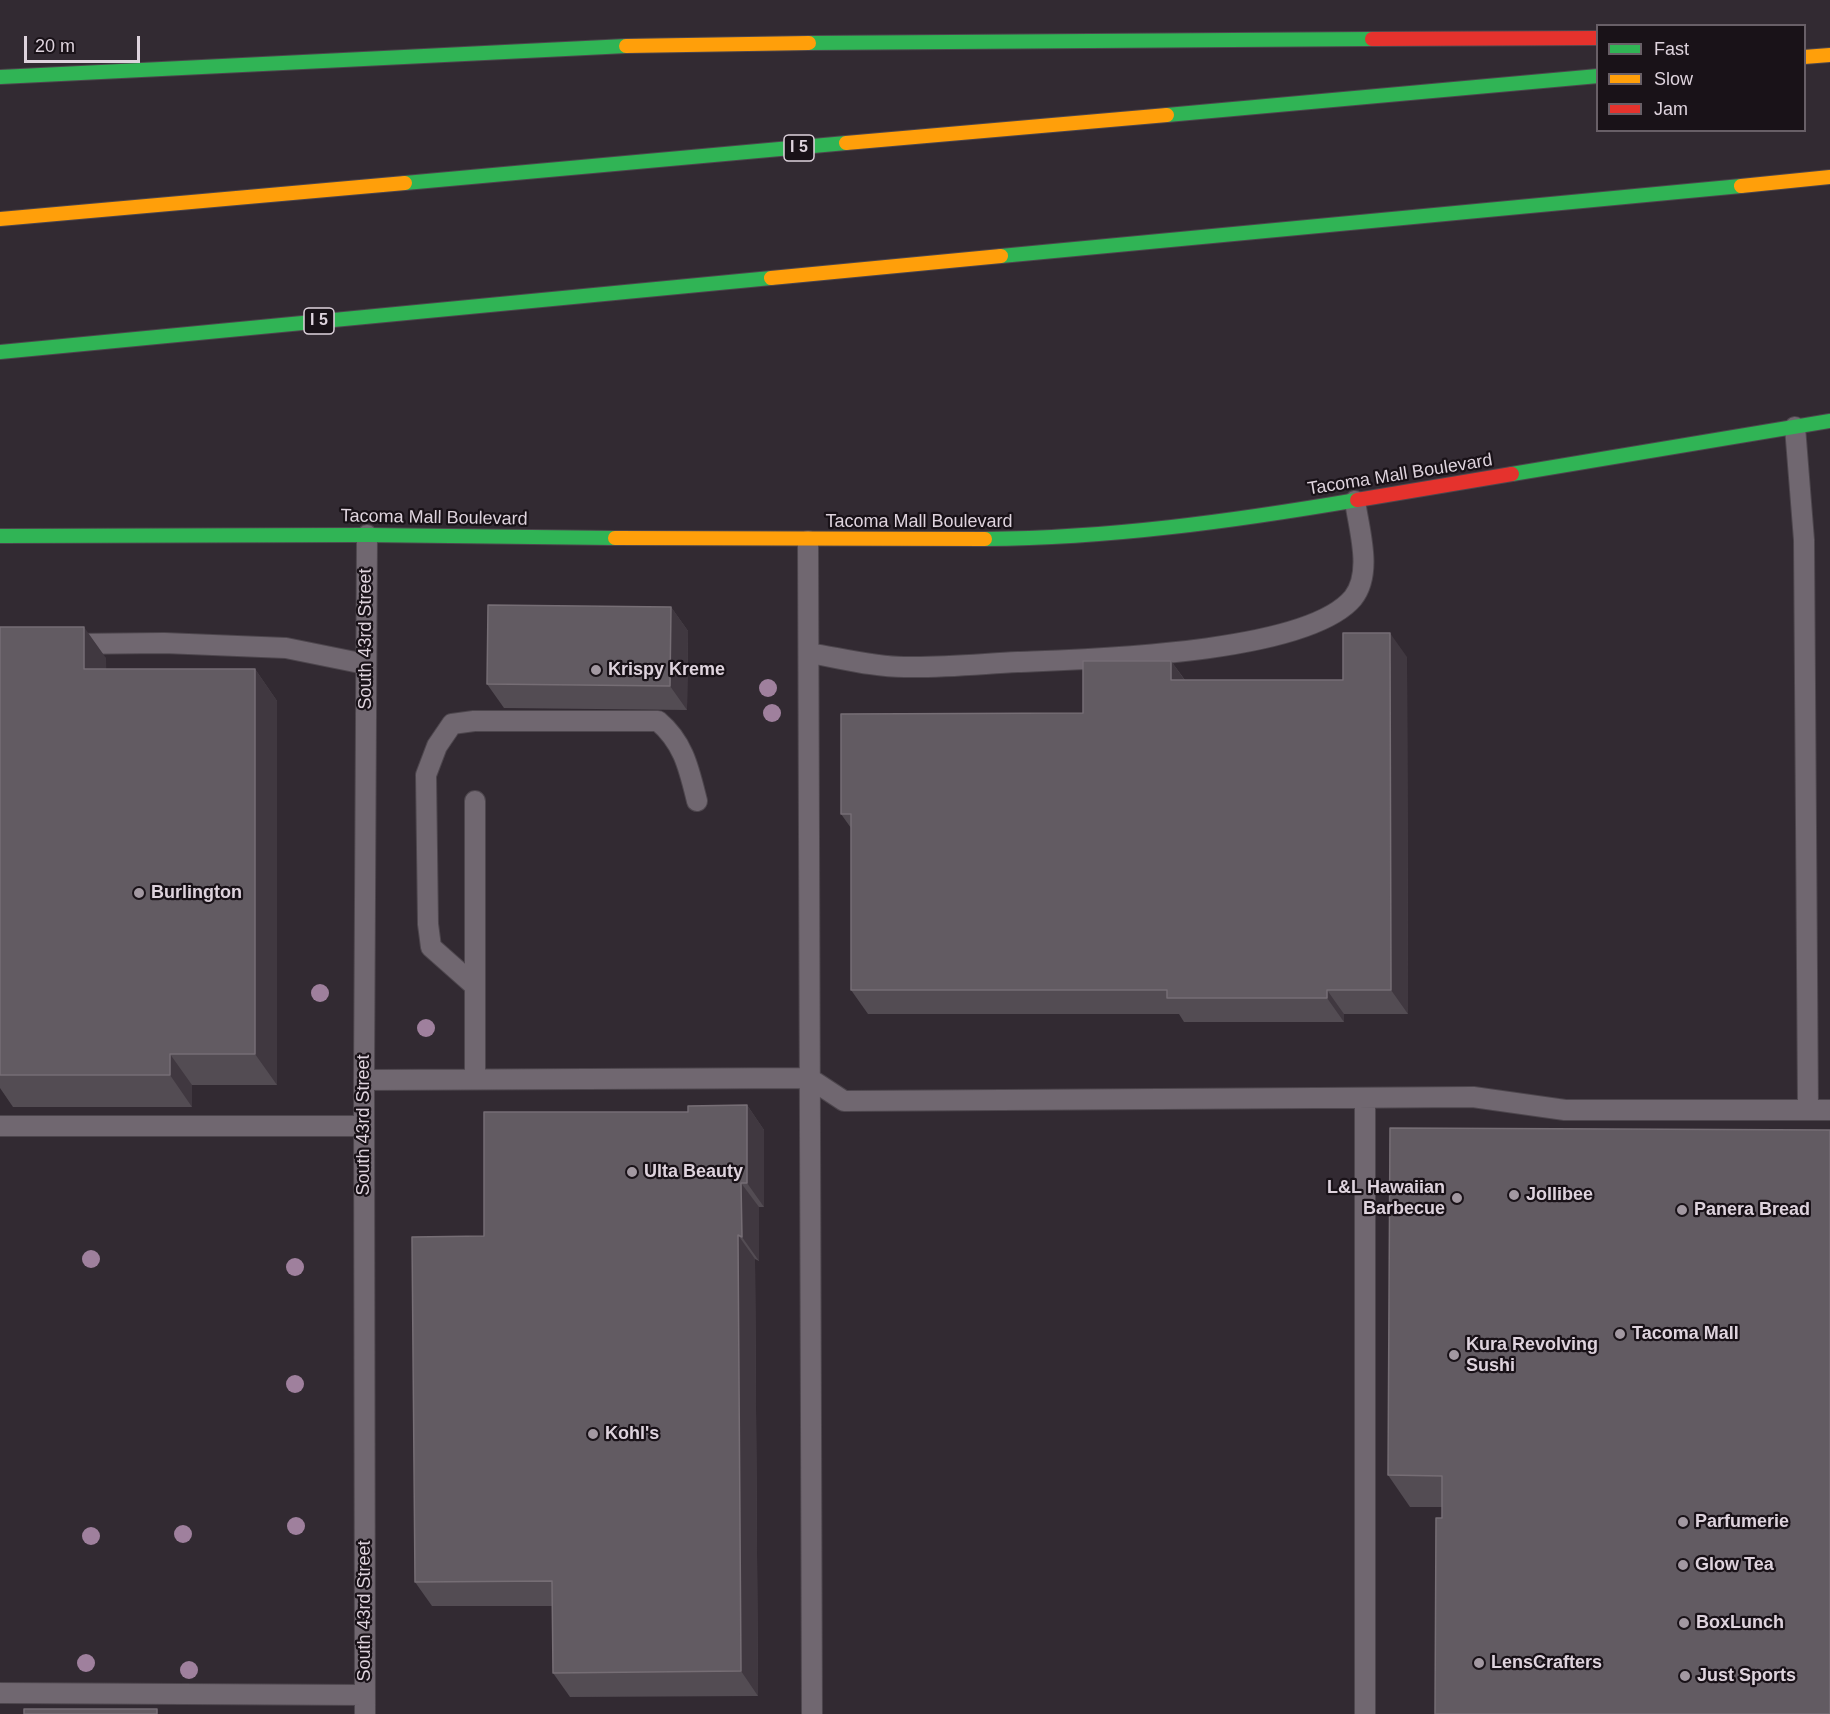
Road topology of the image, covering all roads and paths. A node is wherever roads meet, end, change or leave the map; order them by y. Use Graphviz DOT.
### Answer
graph roads {
  1 [pos="1596,38"];
  2 [pos="1830,55"];
  3 [pos="1806,57"];
  4 [pos="1596,76"];
  5 [pos="0,77"];
  6 [pos="1830,177"];
  7 [pos="0,219"];
  8 [pos="0,352"];
  9 [pos="1830,421"];
  10 [pos="1795,427"];
  11 [pos="1354,501"];
  12 [pos="367,535"];
  13 [pos="0,536"];
  14 [pos="808,541"];
  15 [pos="47,645"];
  16 [pos="809,653"];
  17 [pos="365,664"];
  18 [pos="475,801"];
  19 [pos="697,801"];
  20 [pos="475,986"];
  21 [pos="475,1078"];
  22 [pos="809,1078"];
  23 [pos="363,1080"];
  24 [pos="1365,1098"];
  25 [pos="1808,1110"];
  26 [pos="1830,1110"];
  27 [pos="0,1126"];
  28 [pos="363,1126"];
  29 [pos="0,1693"];
  30 [pos="365,1704"];
  31 [pos="812,1714"];
  32 [pos="1365,1714"];
  1 -- 5 [label="main road"];
  2 -- 3 [label="main road"];
  4 -- 7 [label="main road, I 5"];
  6 -- 8 [label="main road, I 5"];
  9 -- 10 [label="main road, Tacoma Mall Boulevard"];
  10 -- 11 [label="main road, Tacoma Mall Boulevard"];
  10 -- 25 [label="lane"];
  11 -- 14 [label="main road, Tacoma Mall Boulevard"];
  11 -- 16 [label="lane"];
  12 -- 13 [label="main road, Tacoma Mall Boulevard"];
  12 -- 14 [label="main road, Tacoma Mall Boulevard"];
  12 -- 17 [label="lane, South 43rd Street"];
  14 -- 16 [label="lane"];
  15 -- 17 [label="lane"];
  16 -- 22 [label="lane"];
  17 -- 23 [label="lane, South 43rd Street"];
  18 -- 20 [label="lane"];
  19 -- 20 [label="lane"];
  20 -- 21 [label="lane"];
  21 -- 22 [label="lane"];
  21 -- 23 [label="lane"];
  22 -- 24 [label="lane"];
  22 -- 31 [label="lane"];
  23 -- 28 [label="lane, South 43rd Street"];
  24 -- 25 [label="lane"];
  24 -- 32 [label="lane"];
  25 -- 26 [label="lane"];
  27 -- 28 [label="lane"];
  28 -- 30 [label="lane, South 43rd Street"];
  29 -- 30 [label="lane"];
}
